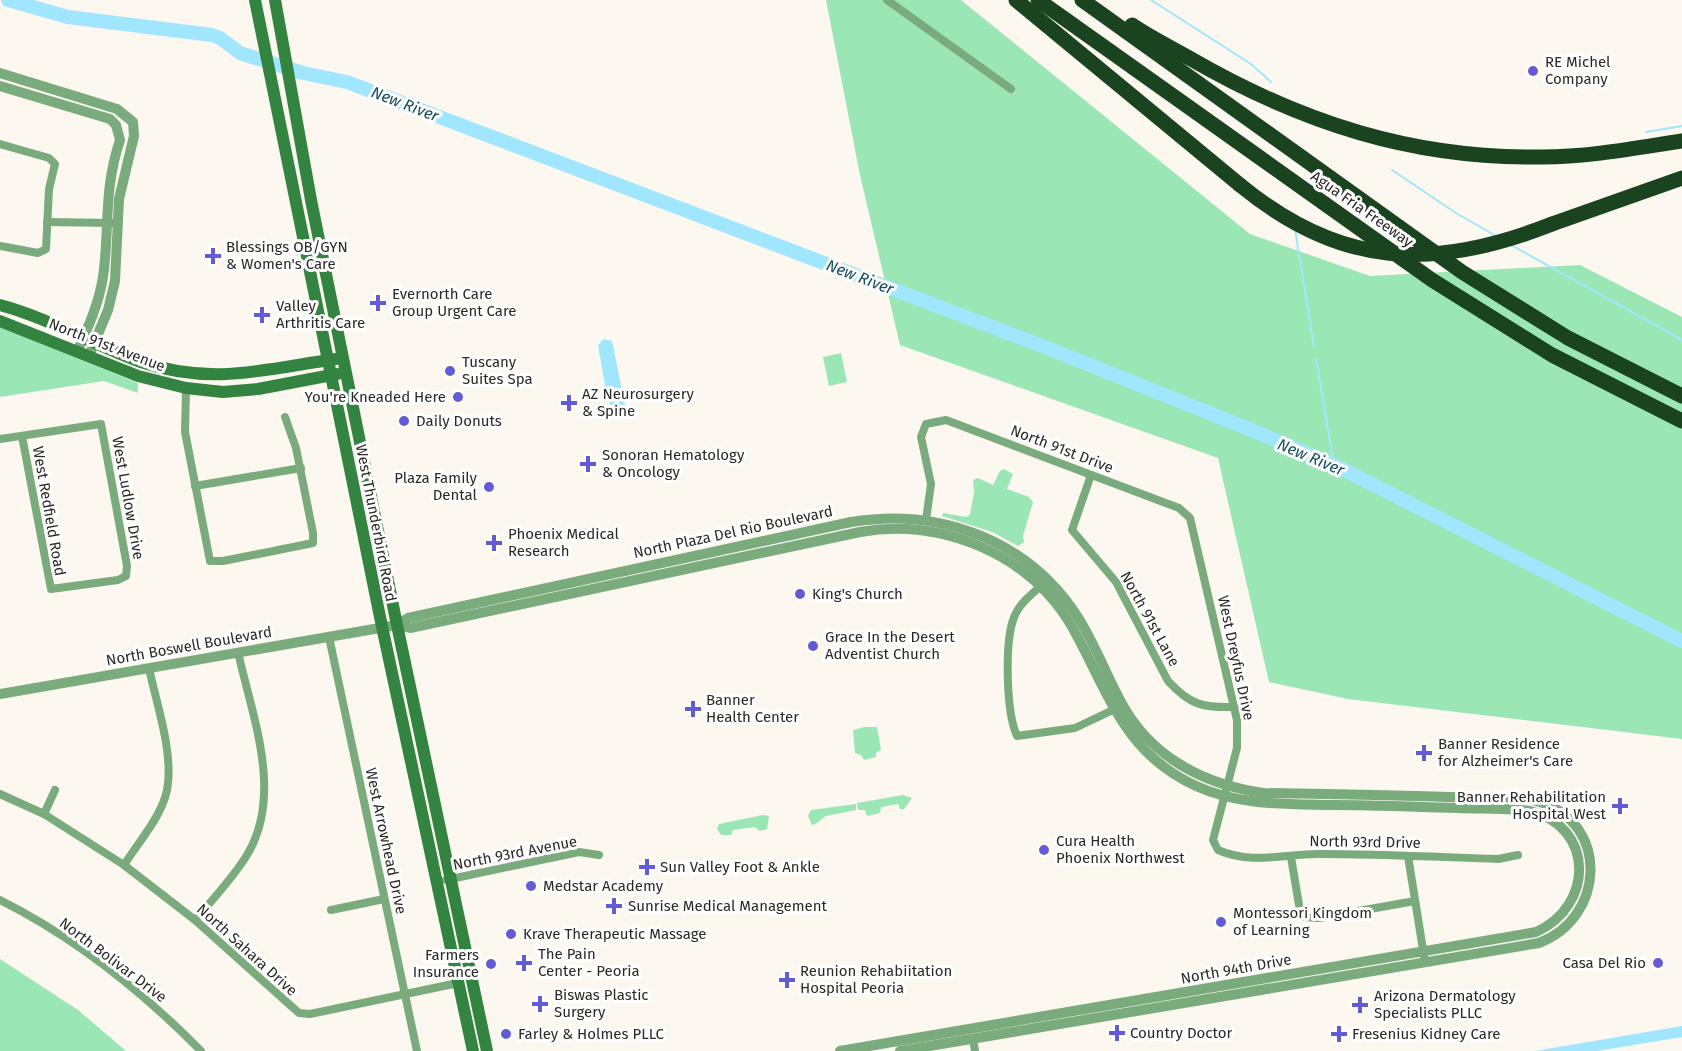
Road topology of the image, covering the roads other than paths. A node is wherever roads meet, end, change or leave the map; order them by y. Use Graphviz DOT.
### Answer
graph roads {
  1 [pos="255,0"];
  2 [pos="887,0"];
  3 [pos="1016,0"];
  4 [pos="1038,0"];
  5 [pos="1084,2"];
  6 [pos="276,3"];
  7 [pos="0,74"];
  8 [pos="0,86"];
  9 [pos="1011,89"];
  10 [pos="1682,141"];
  11 [pos="0,144"];
  12 [pos="1682,178"];
  13 [pos="47,222"];
  14 [pos="106,222"];
  15 [pos="118,223"];
  16 [pos="0,246"];
  17 [pos="0,305"];
  18 [pos="0,321"];
  19 [pos="89,340"];
  20 [pos="83,354"];
  21 [pos="344,358"];
  22 [pos="329,360"];
  23 [pos="331,374"];
  24 [pos="224,375"];
  25 [pos="347,375"];
  26 [pos="186,388"];
  27 [pos="1682,396"];
  28 [pos="285,417"];
  29 [pos="1682,421"];
  30 [pos="22,436"];
  31 [pos="0,439"];
  32 [pos="301,468"];
  33 [pos="1091,475"];
  34 [pos="195,486"];
  35 [pos="1185,513"];
  36 [pos="926,520"];
  37 [pos="888,523"];
  38 [pos="978,539"];
  39 [pos="1044,583"];
  40 [pos="51,589"];
  41 [pos="397,625"];
  42 [pos="382,628"];
  43 [pos="329,637"];
  44 [pos="238,652"];
  45 [pos="149,668"];
  46 [pos="0,694"];
  47 [pos="1235,706"];
  48 [pos="1113,710"];
  49 [pos="1156,754"];
  50 [pos="56,790"];
  51 [pos="1225,791"];
  52 [pos="0,794"];
  53 [pos="44,814"];
  54 [pos="1214,846"];
  55 [pos="1581,848"];
  56 [pos="599,855"];
  57 [pos="1518,855"];
  58 [pos="1291,856"];
  59 [pos="1408,856"];
  60 [pos="124,865"];
  61 [pos="452,879"];
  62 [pos="436,882"];
  63 [pos="384,898"];
  64 [pos="0,900"];
  65 [pos="1415,901"];
  66 [pos="331,910"];
  67 [pos="195,920"];
  68 [pos="1424,957"];
  69 [pos="458,983"];
  70 [pos="404,994"];
  71 [pos="483,1031"];
  72 [pos="972,1034"];
  73 [pos="915,1043"];
  74 [pos="201,1051"];
  75 [pos="417,1051"];
  76 [pos="473,1051"];
  77 [pos="487,1051"];
  78 [pos="840,1051"];
  79 [pos="900,1051"];
  80 [pos="975,1051"];
  1 -- 22 [label="main road, West Thunderbird Road"];
  2 -- 9 [label="street"];
  3 -- 12 [label="highway, bridge"];
  4 -- 29 [label="highway, Agua Fria Freeway"];
  5 -- 10 [label="highway"];
  5 -- 27 [label="highway, Agua Fria Freeway"];
  6 -- 21 [label="main road, West Thunderbird Road"];
  7 -- 15 [label="street"];
  8 -- 14 [label="street"];
  11 -- 13 [label="street"];
  13 -- 14 [label="street"];
  13 -- 16 [label="street"];
  14 -- 15 [label="street"];
  14 -- 19 [label="street"];
  15 -- 19 [label="street"];
  17 -- 19 [label="main road, North 91st Avenue"];
  18 -- 20 [label="main road, North 91st Avenue"];
  19 -- 20 [label="street"];
  19 -- 24 [label="main road, North 91st Avenue"];
  20 -- 26 [label="main road, North 91st Avenue"];
  21 -- 22 [label="main road, North 91st Avenue"];
  21 -- 25 [label="main road, West Thunderbird Road"];
  22 -- 23 [label="main road, West Thunderbird Road"];
  22 -- 24 [label="main road, North 91st Avenue"];
  23 -- 25 [label="main road, North 91st Avenue"];
  23 -- 26 [label="main road, North 91st Avenue"];
  23 -- 42 [label="main road, West Thunderbird Road"];
  24 -- 26 [label="main road"];
  25 -- 41 [label="main road, West Thunderbird Road"];
  26 -- 34 [label="street"];
  28 -- 32 [label="street"];
  30 -- 31 [label="street"];
  30 -- 40 [label="street, West Redfield Road"];
  30 -- 40 [label="street, West Ludlow Drive"];
  32 -- 34 [label="street"];
  32 -- 34 [label="street"];
  33 -- 35 [label="street, North 91st Drive"];
  33 -- 36 [label="street, North 91st Drive"];
  33 -- 47 [label="street, North 91st Lane"];
  35 -- 47 [label="street, West Dreyfus Drive"];
  36 -- 37 [label="street, North Plaza Del Rio Boulevard"];
  36 -- 38 [label="street, North Plaza Del Rio Boulevard"];
  37 -- 38 [label="street, North Plaza Del Rio Boulevard"];
  37 -- 41 [label="street, North Plaza Del Rio Boulevard"];
  38 -- 39 [label="street, North Plaza Del Rio Boulevard"];
  39 -- 48 [label="street, North Plaza Del Rio Boulevard"];
  39 -- 48 [label="street"];
  39 -- 49 [label="street, North Plaza Del Rio Boulevard"];
  41 -- 42 [label="street"];
  41 -- 61 [label="main road, West Thunderbird Road"];
  42 -- 43 [label="street, North Boswell Boulevard"];
  42 -- 62 [label="main road, West Thunderbird Road"];
  43 -- 44 [label="street, North Boswell Boulevard"];
  43 -- 63 [label="street, West Arrowhead Drive"];
  44 -- 45 [label="street, North Boswell Boulevard"];
  44 -- 67 [label="street"];
  45 -- 46 [label="street, North Boswell Boulevard"];
  45 -- 60 [label="street"];
  47 -- 51 [label="street, West Dreyfus Drive"];
  48 -- 49 [label="street, North Plaza Del Rio Boulevard"];
  49 -- 51 [label="street, North Plaza Del Rio Boulevard"];
  50 -- 53 [label="street"];
  51 -- 54 [label="street, West Dreyfus Drive"];
  51 -- 55 [label="street, North Plaza Del Rio Boulevard"];
  52 -- 53 [label="street, North Sahara Drive"];
  53 -- 60 [label="street, North Sahara Drive"];
  54 -- 58 [label="street, North 93rd Drive"];
  55 -- 68 [label="street, North 94th Drive"];
  56 -- 61 [label="street, North 93rd Avenue"];
  57 -- 59 [label="street, North 93rd Drive"];
  58 -- 59 [label="street, North 93rd Drive"];
  58 -- 65 [label="street"];
  59 -- 65 [label="street"];
  60 -- 67 [label="street, North Sahara Drive"];
  61 -- 62 [label="street, North 93rd Avenue"];
  61 -- 71 [label="main road, West Thunderbird Road"];
  62 -- 69 [label="main road, West Thunderbird Road"];
  63 -- 66 [label="street"];
  63 -- 70 [label="street, West Arrowhead Drive"];
  64 -- 74 [label="street, North Bolivar Drive"];
  65 -- 68 [label="street"];
  67 -- 70 [label="street, North Sahara Drive"];
  68 -- 72 [label="street, North 94th Drive"];
  69 -- 70 [label="street, North Sahara Drive"];
  69 -- 71 [label="main road"];
  69 -- 76 [label="main road, West Thunderbird Road"];
  70 -- 75 [label="street, West Arrowhead Drive"];
  71 -- 77 [label="main road, West Thunderbird Road"];
  72 -- 73 [label="street, North 94th Drive"];
  72 -- 80 [label="street"];
  73 -- 78 [label="street, North 94th Drive"];
  73 -- 79 [label="street, North 94th Drive"];
}
